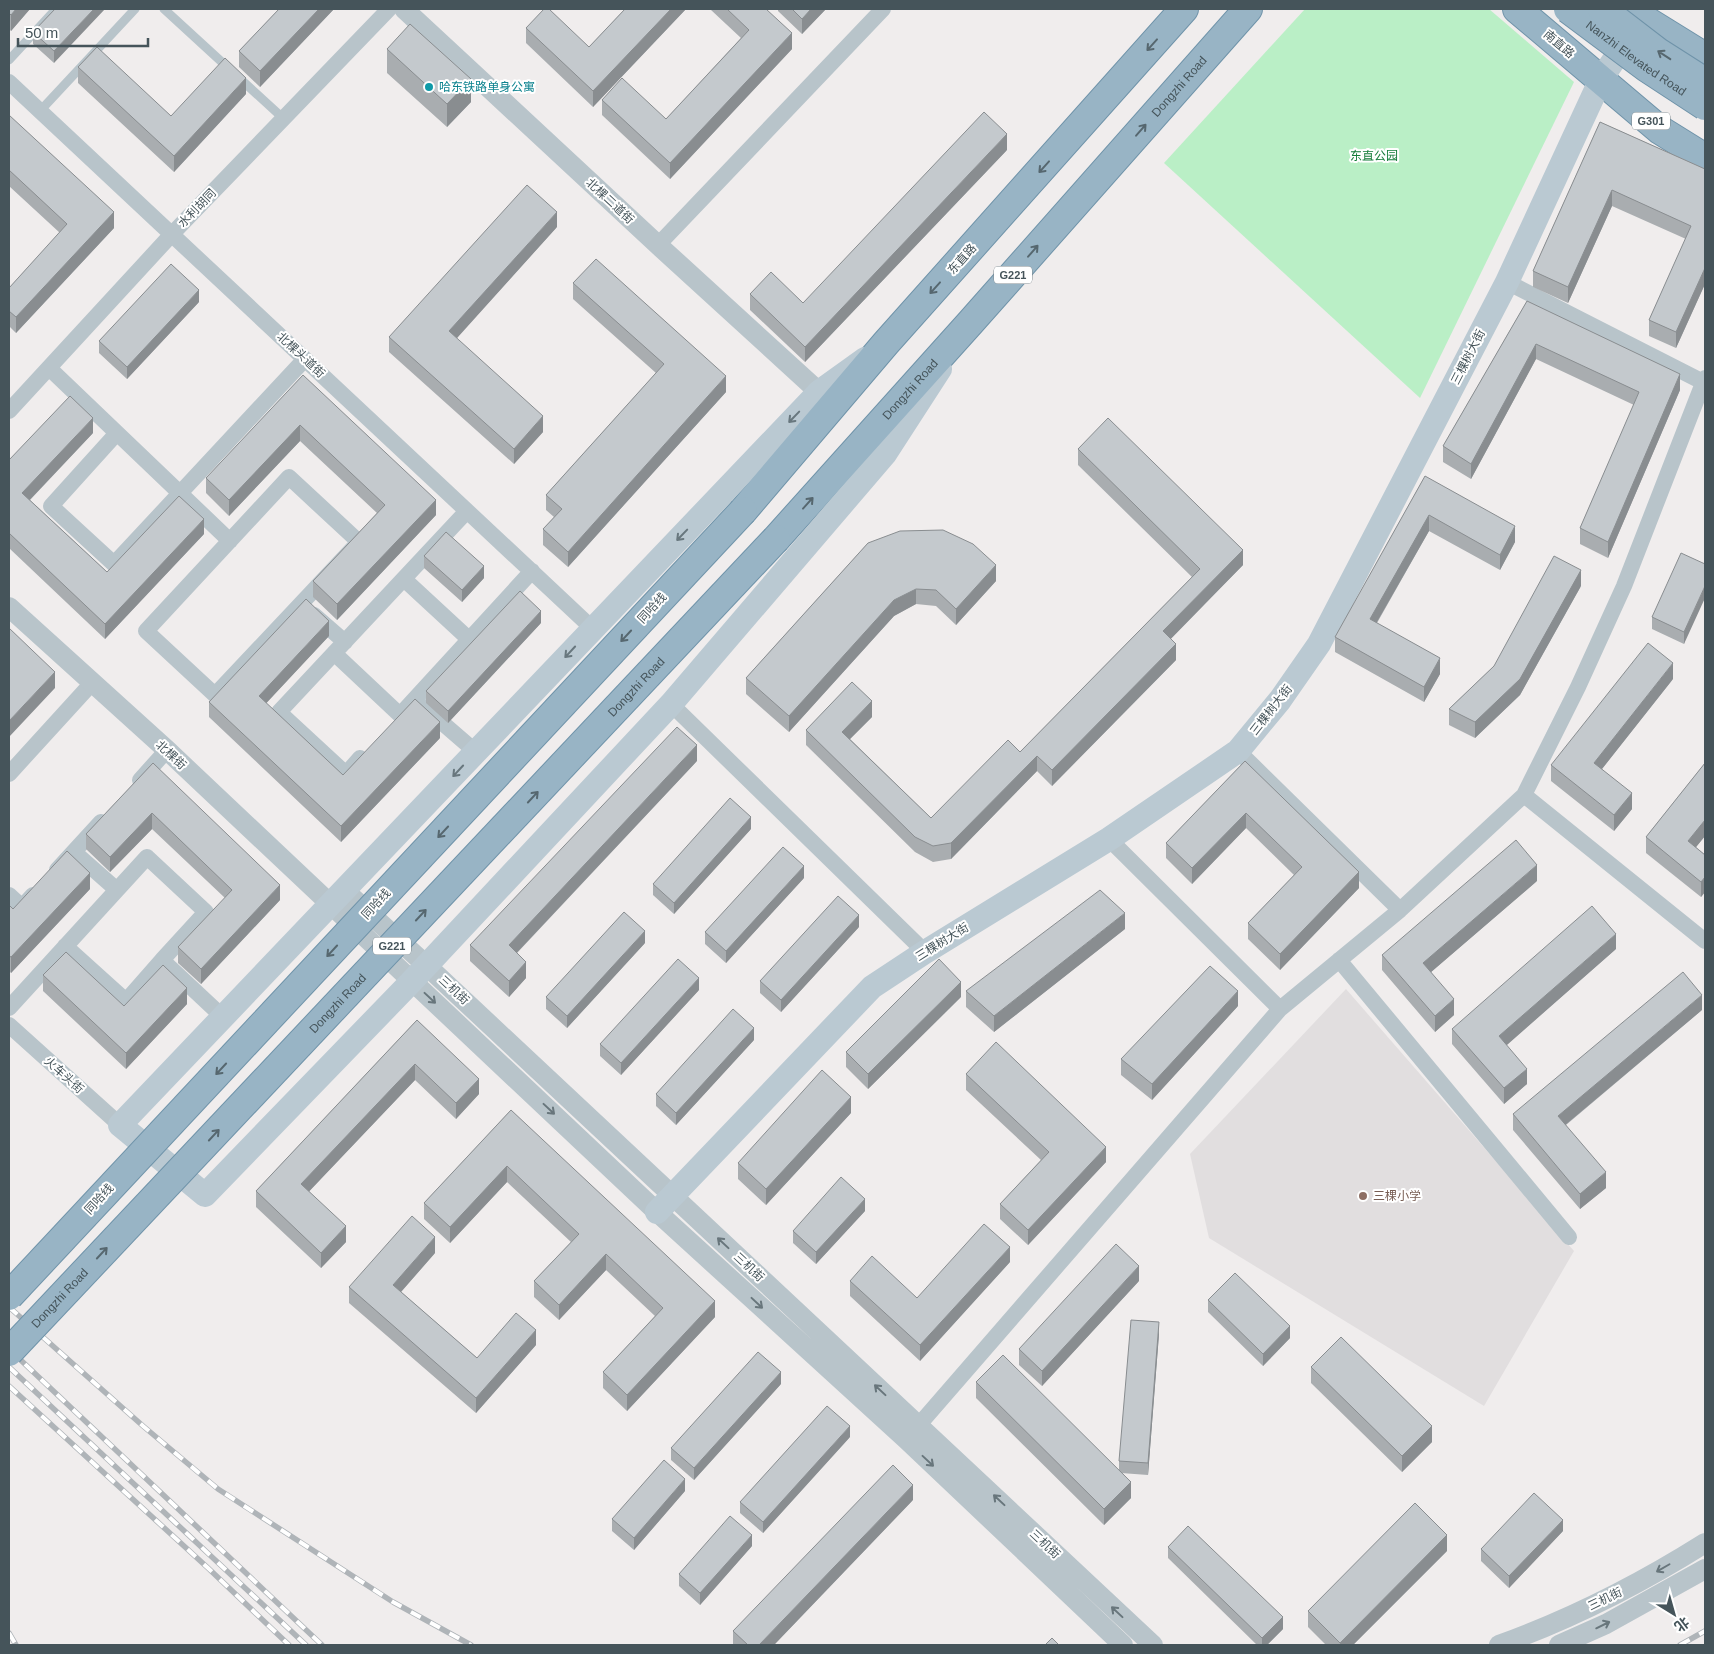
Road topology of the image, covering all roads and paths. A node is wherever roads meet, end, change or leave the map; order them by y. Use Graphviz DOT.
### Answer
graph roads {
  1 [pos="56,9"];
  2 [pos="134,9"];
  3 [pos="164,9"];
  4 [pos="389,9"];
  5 [pos="404,9"];
  6 [pos="883,9"];
  7 [pos="1184,9"];
  8 [pos="1248,9"];
  9 [pos="1517,9"];
  10 [pos="1568,9"];
  11 [pos="1602,9"];
  12 [pos="1642,12"];
  13 [pos="1705,51"];
  14 [pos="1705,57"];
  15 [pos="9,60"];
  16 [pos="1600,79"];
  17 [pos="9,82"];
  18 [pos="1705,82"];
  19 [pos="1705,106"];
  20 [pos="40,111"];
  21 [pos="284,119"];
  22 [pos="1705,137"];
  23 [pos="1705,158"];
  24 [pos="172,234"];
  25 [pos="658,246"];
  26 [pos="1506,282"];
  27 [pos="970,323"];
  28 [pos="886,343"];
  29 [pos="305,359"];
  30 [pos="49,368"];
  31 [pos="1704,380"];
  32 [pos="818,392"];
  33 [pos="9,411"];
  34 [pos="117,433"];
  35 [pos="180,493"];
  36 [pos="467,511"];
  37 [pos="742,511"];
  38 [pos="230,540"];
  39 [pos="532,572"];
  40 [pos="404,579"];
  41 [pos="301,603"];
  42 [pos="9,607"];
  43 [pos="592,628"];
  44 [pos="470,640"];
  45 [pos="339,648"];
  46 [pos="92,682"];
  47 [pos="415,699"];
  48 [pos="671,704"];
  49 [pos="400,715"];
  50 [pos="388,728"];
  51 [pos="370,747"];
  52 [pos="167,750"];
  53 [pos="1238,751"];
  54 [pos="476,752"];
  55 [pos="9,774"];
  56 [pos="127,794"];
  57 [pos="1524,796"];
  58 [pos="114,808"];
  59 [pos="1109,839"];
  60 [pos="74,852"];
  61 [pos="117,890"];
  62 [pos="9,895"];
  63 [pos="338,897"];
  64 [pos="1400,910"];
  65 [pos="1705,941"];
  66 [pos="65,946"];
  67 [pos="925,952"];
  68 [pos="162,960"];
  69 [pos="1339,960"];
  70 [pos="419,973"];
  71 [pos="9,1008"];
  72 [pos="1280,1009"];
  73 [pos="224,1018"];
  74 [pos="9,1025"];
  75 [pos="120,1125"];
  76 [pos="665,1204"];
  77 [pos="1568,1238"];
  78 [pos="9,1296"];
  79 [pos="9,1352"];
  80 [pos="912,1432"];
  81 [pos="1705,1543"];
  82 [pos="1705,1569"];
  83 [pos="1123,1645"];
  84 [pos="1152,1645"];
  85 [pos="1499,1645"];
  86 [pos="1559,1645"];
  1 -- 15 [label="lane"];
  2 -- 20 [label="lane"];
  3 -- 21 [label="lane"];
  4 -- 21 [label="street, 水利胡同"];
  5 -- 25 [label="street, 北棵二道街"];
  6 -- 25 [label="street"];
  7 -- 28 [label="highway, 东直路, one-way"];
  27 -- 8 [label="highway, Dongzhi Road / G221, one-way"];
  9 -- 16 [label="highway, 南直路 / G301"];
  10 -- 19 [label="highway, Nanzhi Elevated Road, bridge"];
  18 -- 11 [label="highway, Nanzhi Elevated Road, one-way, bridge"];
  12 -- 13 [label="highway"];
  12 -- 14 [label="highway"];
  12 -- 16 [label="main road, 三棵树大街"];
  16 -- 22 [label="highway"];
  16 -- 23 [label="highway, G301"];
  16 -- 26 [label="main road, 三棵树大街"];
  17 -- 20 [label="street, 北棵头道街"];
  20 -- 24 [label="street, 北棵头道街"];
  21 -- 24 [label="street, 水利胡同"];
  24 -- 29 [label="street, 北棵头道街"];
  24 -- 30 [label="street, 水利胡同"];
  25 -- 32 [label="street, 北棵二道街"];
  26 -- 31 [label="street"];
  26 -- 53 [label="main road, 三棵树大街"];
  27 -- 48 [label="main road"];
  79 -- 27 [label="highway, Dongzhi Road / G221, one-way, bridge"];
  28 -- 32 [label="main road"];
  28 -- 37 [label="highway, 东直路"];
  29 -- 35 [label="street"];
  29 -- 36 [label="street, 北棵头道街"];
  30 -- 33 [label="street, 水利胡同"];
  30 -- 34 [label="street"];
  31 -- 57 [label="street"];
  32 -- 43 [label="main road, one-way"];
  34 -- 35 [label="street"];
  34 -- 35 [label="street"];
  35 -- 38 [label="street"];
  36 -- 39 [label="street, 北棵头道街"];
  36 -- 40 [label="street"];
  37 -- 78 [label="highway, 同哈线, one-way, bridge"];
  38 -- 41 [label="street"];
  38 -- 41 [label="street"];
  39 -- 43 [label="street, 北棵头道街"];
  39 -- 44 [label="street"];
  40 -- 44 [label="street"];
  40 -- 45 [label="street"];
  41 -- 45 [label="street"];
  42 -- 46 [label="street, 北棵街"];
  43 -- 54 [label="main road, one-way"];
  44 -- 47 [label="street"];
  45 -- 49 [label="street"];
  45 -- 51 [label="street"];
  46 -- 52 [label="street, 北棵街"];
  46 -- 55 [label="street"];
  47 -- 49 [label="street"];
  47 -- 54 [label="street"];
  48 -- 67 [label="street"];
  48 -- 70 [label="main road"];
  49 -- 50 [label="street"];
  52 -- 56 [label="street"];
  52 -- 63 [label="street, 北棵街"];
  53 -- 59 [label="main road, 三棵树大街"];
  53 -- 64 [label="street"];
  54 -- 63 [label="main road, one-way"];
  57 -- 64 [label="street"];
  57 -- 65 [label="street"];
  58 -- 60 [label="street"];
  59 -- 67 [label="main road, 三棵树大街"];
  59 -- 72 [label="street"];
  60 -- 61 [label="street"];
  60 -- 62 [label="street"];
  61 -- 66 [label="street"];
  61 -- 68 [label="street"];
  63 -- 70 [label="street, 三机街"];
  63 -- 73 [label="main road"];
  64 -- 69 [label="street"];
  66 -- 68 [label="street"];
  66 -- 71 [label="street"];
  67 -- 76 [label="main road, 三棵树大街"];
  68 -- 73 [label="street"];
  69 -- 72 [label="street"];
  69 -- 77 [label="street"];
  70 -- 75 [label="main road"];
  70 -- 76 [label="street, 三机街"];
  72 -- 80 [label="street"];
  73 -- 75 [label="main road"];
  74 -- 75 [label="street, 火车头街"];
  76 -- 80 [label="street, 三机街"];
  80 -- 83 [label="street, 三机街, one-way"];
  84 -- 80 [label="street, 三机街, one-way"];
  81 -- 85 [label="street, 三机街, one-way"];
  86 -- 82 [label="street, 三机街, one-way"];
}
